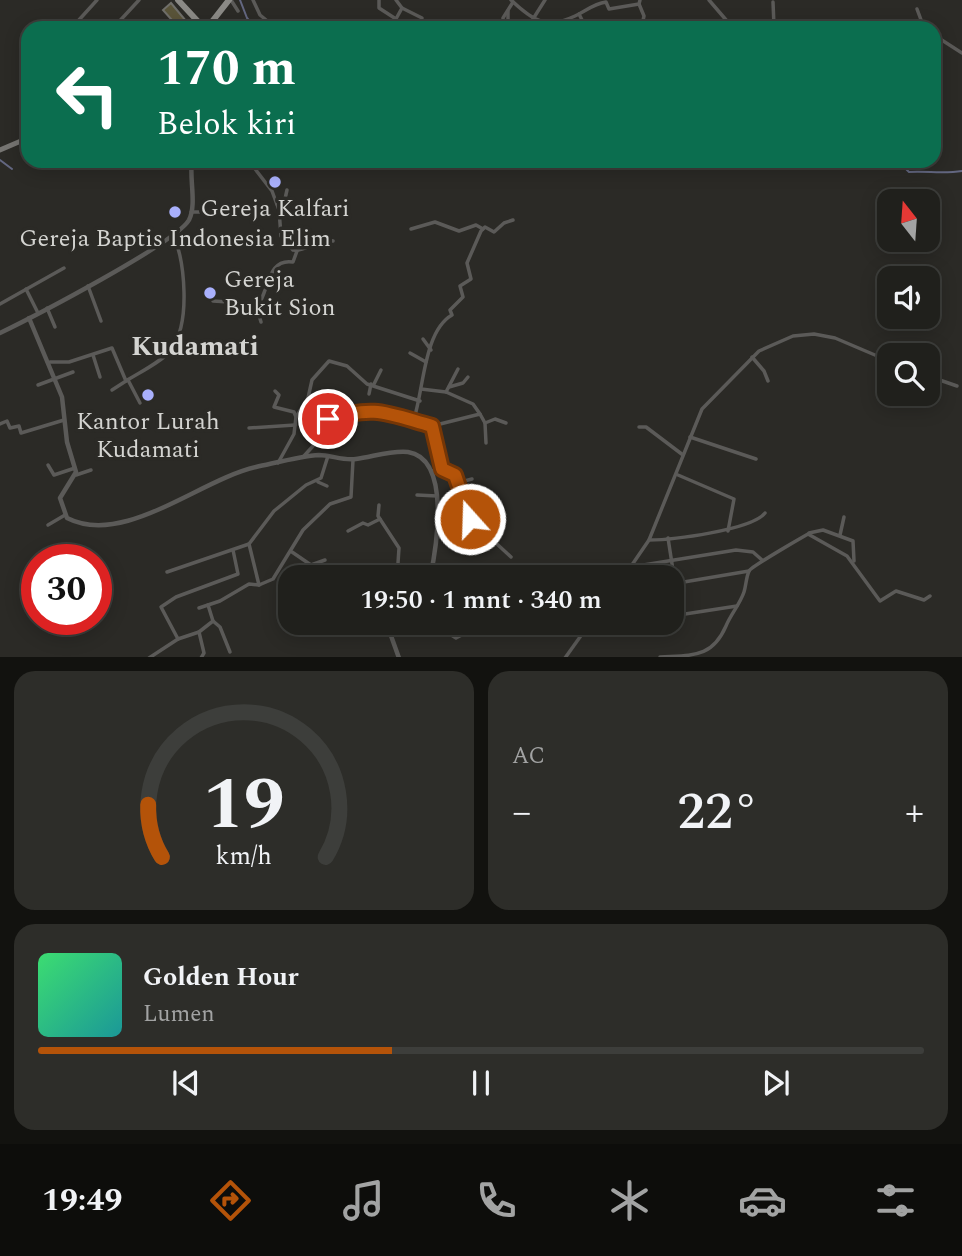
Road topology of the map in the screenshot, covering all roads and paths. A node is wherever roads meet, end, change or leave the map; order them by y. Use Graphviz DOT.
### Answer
graph roads {
  1 [pos="97,0"];
  2 [pos="139,0"];
  3 [pos="178,0"];
  4 [pos="230,0"];
  5 [pos="253,0"];
  6 [pos="379,0"];
  7 [pos="396,0"];
  8 [pos="545,0"];
  9 [pos="709,0"];
  10 [pos="512,1"];
  11 [pos="605,1"];
  12 [pos="640,2"];
  13 [pos="773,2"];
  14 [pos="402,8"];
  15 [pos="917,9"];
  16 [pos="238,12"];
  17 [pos="579,13"];
  18 [pos="396,19"];
  19 [pos="533,19"];
  20 [pos="78,21"];
  21 [pos="120,21"];
  22 [pos="198,21"];
  23 [pos="211,21"];
  24 [pos="266,21"];
  25 [pos="421,21"];
  26 [pos="506,21"];
  27 [pos="538,21"];
  28 [pos="550,21"];
  29 [pos="583,21"];
  30 [pos="643,21"];
  31 [pos="727,21"];
  32 [pos="774,21"];
  33 [pos="921,21"];
  34 [pos="941,40"];
  35 [pos="962,53"];
  36 [pos="21,141"];
  37 [pos="0,150"];
  38 [pos="192,168"];
  39 [pos="255,168"];
  40 [pos="287,190"];
  41 [pos="277,204"];
  42 [pos="191,212"];
  43 [pos="205,212"];
  44 [pos="513,220"];
  45 [pos="411,229"];
  46 [pos="483,229"];
  47 [pos="173,233"];
  48 [pos="333,241"];
  49 [pos="298,251"];
  50 [pos="64,268"];
  51 [pos="88,286"];
  52 [pos="26,289"];
  53 [pos="213,301"];
  54 [pos="0,304"];
  55 [pos="256,305"];
  56 [pos="47,309"];
  57 [pos="38,313"];
  58 [pos="29,318"];
  59 [pos="101,321"];
  60 [pos="261,322"];
  61 [pos="55,327"];
  62 [pos="0,333"];
  63 [pos="423,339"];
  64 [pos="175,342"];
  65 [pos="161,345"];
  66 [pos="431,350"];
  67 [pos="410,353"];
  68 [pos="93,355"];
  69 [pos="877,356"];
  70 [pos="752,357"];
  71 [pos="50,362"];
  72 [pos="426,362"];
  73 [pos="458,369"];
  74 [pos="381,370"];
  75 [pos="73,372"];
  76 [pos="100,377"];
  77 [pos="467,377"];
  78 [pos="56,379"];
  79 [pos="127,380"];
  80 [pos="940,380"];
  81 [pos="768,381"];
  82 [pos="373,384"];
  83 [pos="38,385"];
  84 [pos="957,386"];
  85 [pos="449,387"];
  86 [pos="421,389"];
  87 [pos="112,390"];
  88 [pos="275,391"];
  89 [pos="446,392"];
  90 [pos="369,394"];
  91 [pos="420,401"];
  92 [pos="140,403"];
  93 [pos="480,414"];
  94 [pos="296,416"];
  95 [pos="328,419"];
  96 [pos="414,419"];
  97 [pos="64,421"];
  98 [pos="485,422"];
  99 [pos="506,423"];
  100 [pos="0,424"];
  101 [pos="295,425"];
  102 [pos="432,426"];
  103 [pos="639,427"];
  104 [pos="249,428"];
  105 [pos="323,435"];
  106 [pos="690,437"];
  107 [pos="486,443"];
  108 [pos="683,455"];
  109 [pos="328,456"];
  110 [pos="302,458"];
  111 [pos="757,458"];
  112 [pos="353,460"];
  113 [pos="278,463"];
  114 [pos="48,465"];
  115 [pos="75,468"];
  116 [pos="442,469"];
  117 [pos="91,470"];
  118 [pos="429,471"];
  119 [pos="76,475"];
  120 [pos="678,475"];
  121 [pos="472,479"];
  122 [pos="317,481"];
  123 [pos="457,483"];
  124 [pos="327,486"];
  125 [pos="417,495"];
  126 [pos="437,496"];
  127 [pos="379,505"];
  128 [pos="765,513"];
  129 [pos="65,516"];
  130 [pos="844,517"];
  131 [pos="380,519"];
  132 [pos="48,525"];
  133 [pos="348,531"];
  134 [pos="728,531"];
  135 [pos="808,534"];
  136 [pos="840,535"];
  137 [pos="668,538"];
  138 [pos="649,540"];
  139 [pos="249,544"];
  140 [pos="233,550"];
  141 [pos="292,552"];
  142 [pos="511,557"];
  143 [pos="325,560"];
  144 [pos="672,560"];
  145 [pos="762,560"];
  146 [pos="397,565"];
  147 [pos="432,565"];
  148 [pos="630,565"];
  149 [pos="641,565"];
  150 [pos="672,565"];
  151 [pos="855,566"];
  152 [pos="749,571"];
  153 [pos="167,572"];
  154 [pos="684,581"];
  155 [pos="259,585"];
  156 [pos="930,596"];
  157 [pos="208,605"];
  158 [pos="737,606"];
  159 [pos="199,608"];
  160 [pos="684,614"];
  161 [pos="213,621"];
  162 [pos="199,632"];
  163 [pos="391,635"];
  164 [pos="581,635"];
  165 [pos="178,639"];
  166 [pos="230,652"];
  167 [pos="149,657"];
  168 [pos="201,657"];
  169 [pos="399,657"];
  170 [pos="565,657"];
  171 [pos="660,657"];
  1 -- 20 [label="street"];
  2 -- 21 [label="street"];
  3 -- 22 [label="main road"];
  4 -- 16 [label="street"];
  4 -- 23 [label="main road"];
  5 -- 24 [label="street"];
  6 -- 18 [label="street"];
  7 -- 14 [label="street"];
  8 -- 19 [label="street"];
  9 -- 31 [label="street"];
  10 -- 19 [label="street"];
  10 -- 26 [label="street"];
  11 -- 12 [label="street"];
  11 -- 17 [label="street"];
  12 -- 30 [label="street"];
  13 -- 32 [label="street"];
  14 -- 18 [label="street"];
  14 -- 25 [label="street"];
  15 -- 33 [label="street"];
  17 -- 28 [label="street"];
  17 -- 29 [label="street"];
  19 -- 27 [label="street"];
  34 -- 35 [label="street"];
  36 -- 37 [label="main road"];
  38 -- 42 [label="street"];
  39 -- 41 [label="street"];
  40 -- 41 [label="street"];
  41 -- 49 [label="street"];
  42 -- 43 [label="street"];
  42 -- 47 [label="street"];
  44 -- 46 [label="street"];
  45 -- 46 [label="street"];
  46 -- 66 [label="street"];
  47 -- 51 [label="street"];
  47 -- 64 [label="street"];
  48 -- 49 [label="street"];
  49 -- 55 [label="street"];
  50 -- 52 [label="street"];
  51 -- 56 [label="street"];
  51 -- 59 [label="street"];
  52 -- 54 [label="street"];
  52 -- 57 [label="street"];
  53 -- 55 [label="street"];
  55 -- 60 [label="street"];
  56 -- 57 [label="street"];
  56 -- 61 [label="street"];
  57 -- 58 [label="street"];
  58 -- 62 [label="street"];
  58 -- 71 [label="street"];
  63 -- 66 [label="street"];
  64 -- 65 [label="street"];
  64 -- 79 [label="street"];
  66 -- 72 [label="street"];
  67 -- 72 [label="street"];
  68 -- 71 [label="street"];
  68 -- 76 [label="street"];
  68 -- 79 [label="street"];
  69 -- 70 [label="street"];
  70 -- 81 [label="street"];
  70 -- 106 [label="street"];
  71 -- 78 [label="street"];
  72 -- 86 [label="street"];
  73 -- 85 [label="street"];
  74 -- 82 [label="street"];
  75 -- 78 [label="street"];
  77 -- 85 [label="street"];
  78 -- 83 [label="street"];
  78 -- 97 [label="street"];
  79 -- 87 [label="street"];
  79 -- 92 [label="street"];
  80 -- 84 [label="street"];
  82 -- 90 [label="street"];
  82 -- 91 [label="street"];
  82 -- 94 [label="street"];
  85 -- 89 [label="street"];
  86 -- 89 [label="street"];
  86 -- 91 [label="street"];
  88 -- 94 [label="street"];
  89 -- 93 [label="street"];
  91 -- 96 [label="street"];
  93 -- 98 [label="street"];
  93 -- 102 [label="street"];
  94 -- 101 [label="street"];
  95 -- 96 [label="street"];
  96 -- 102 [label="street"];
  97 -- 100 [label="street"];
  97 -- 115 [label="street"];
  98 -- 99 [label="street"];
  98 -- 107 [label="street"];
  101 -- 104 [label="street"];
  101 -- 113 [label="street"];
  102 -- 116 [label="street"];
  103 -- 108 [label="street"];
  105 -- 110 [label="street"];
  106 -- 108 [label="street"];
  106 -- 111 [label="street"];
  108 -- 120 [label="street"];
  109 -- 110 [label="street"];
  109 -- 112 [label="street"];
  109 -- 122 [label="street"];
  110 -- 113 [label="street"];
  112 -- 118 [label="street"];
  112 -- 141 [label="street"];
  113 -- 129 [label="street"];
  114 -- 115 [label="street"];
  115 -- 119 [label="street"];
  116 -- 118 [label="street"];
  116 -- 123 [label="street"];
  117 -- 119 [label="street"];
  118 -- 126 [label="street"];
  119 -- 129 [label="street"];
  120 -- 134 [label="street"];
  120 -- 138 [label="street"];
  121 -- 123 [label="street"];
  122 -- 124 [label="street"];
  122 -- 139 [label="street"];
  123 -- 142 [label="street"];
  125 -- 126 [label="street"];
  126 -- 147 [label="street"];
  127 -- 131 [label="street"];
  128 -- 134 [label="street"];
  129 -- 132 [label="street"];
  130 -- 136 [label="street"];
  131 -- 133 [label="street"];
  131 -- 146 [label="street"];
  134 -- 137 [label="street"];
  135 -- 136 [label="street"];
  135 -- 145 [label="street"];
  135 -- 151 [label="street"];
  136 -- 151 [label="street"];
  137 -- 138 [label="street"];
  137 -- 144 [label="street"];
  138 -- 148 [label="street"];
  139 -- 140 [label="street"];
  139 -- 155 [label="street"];
  140 -- 153 [label="street"];
  140 -- 165 [label="street"];
  141 -- 143 [label="street"];
  141 -- 155 [label="street"];
  144 -- 145 [label="street"];
  144 -- 149 [label="street"];
  144 -- 150 [label="street"];
  145 -- 152 [label="street"];
  151 -- 156 [label="street"];
  152 -- 154 [label="street"];
  152 -- 158 [label="street"];
  155 -- 157 [label="street"];
  157 -- 159 [label="street"];
  157 -- 161 [label="street"];
  158 -- 160 [label="street"];
  158 -- 171 [label="street"];
  161 -- 162 [label="street"];
  161 -- 166 [label="street"];
  162 -- 165 [label="street"];
  162 -- 168 [label="street"];
  163 -- 169 [label="street"];
  164 -- 170 [label="street"];
  165 -- 167 [label="street"];
}
